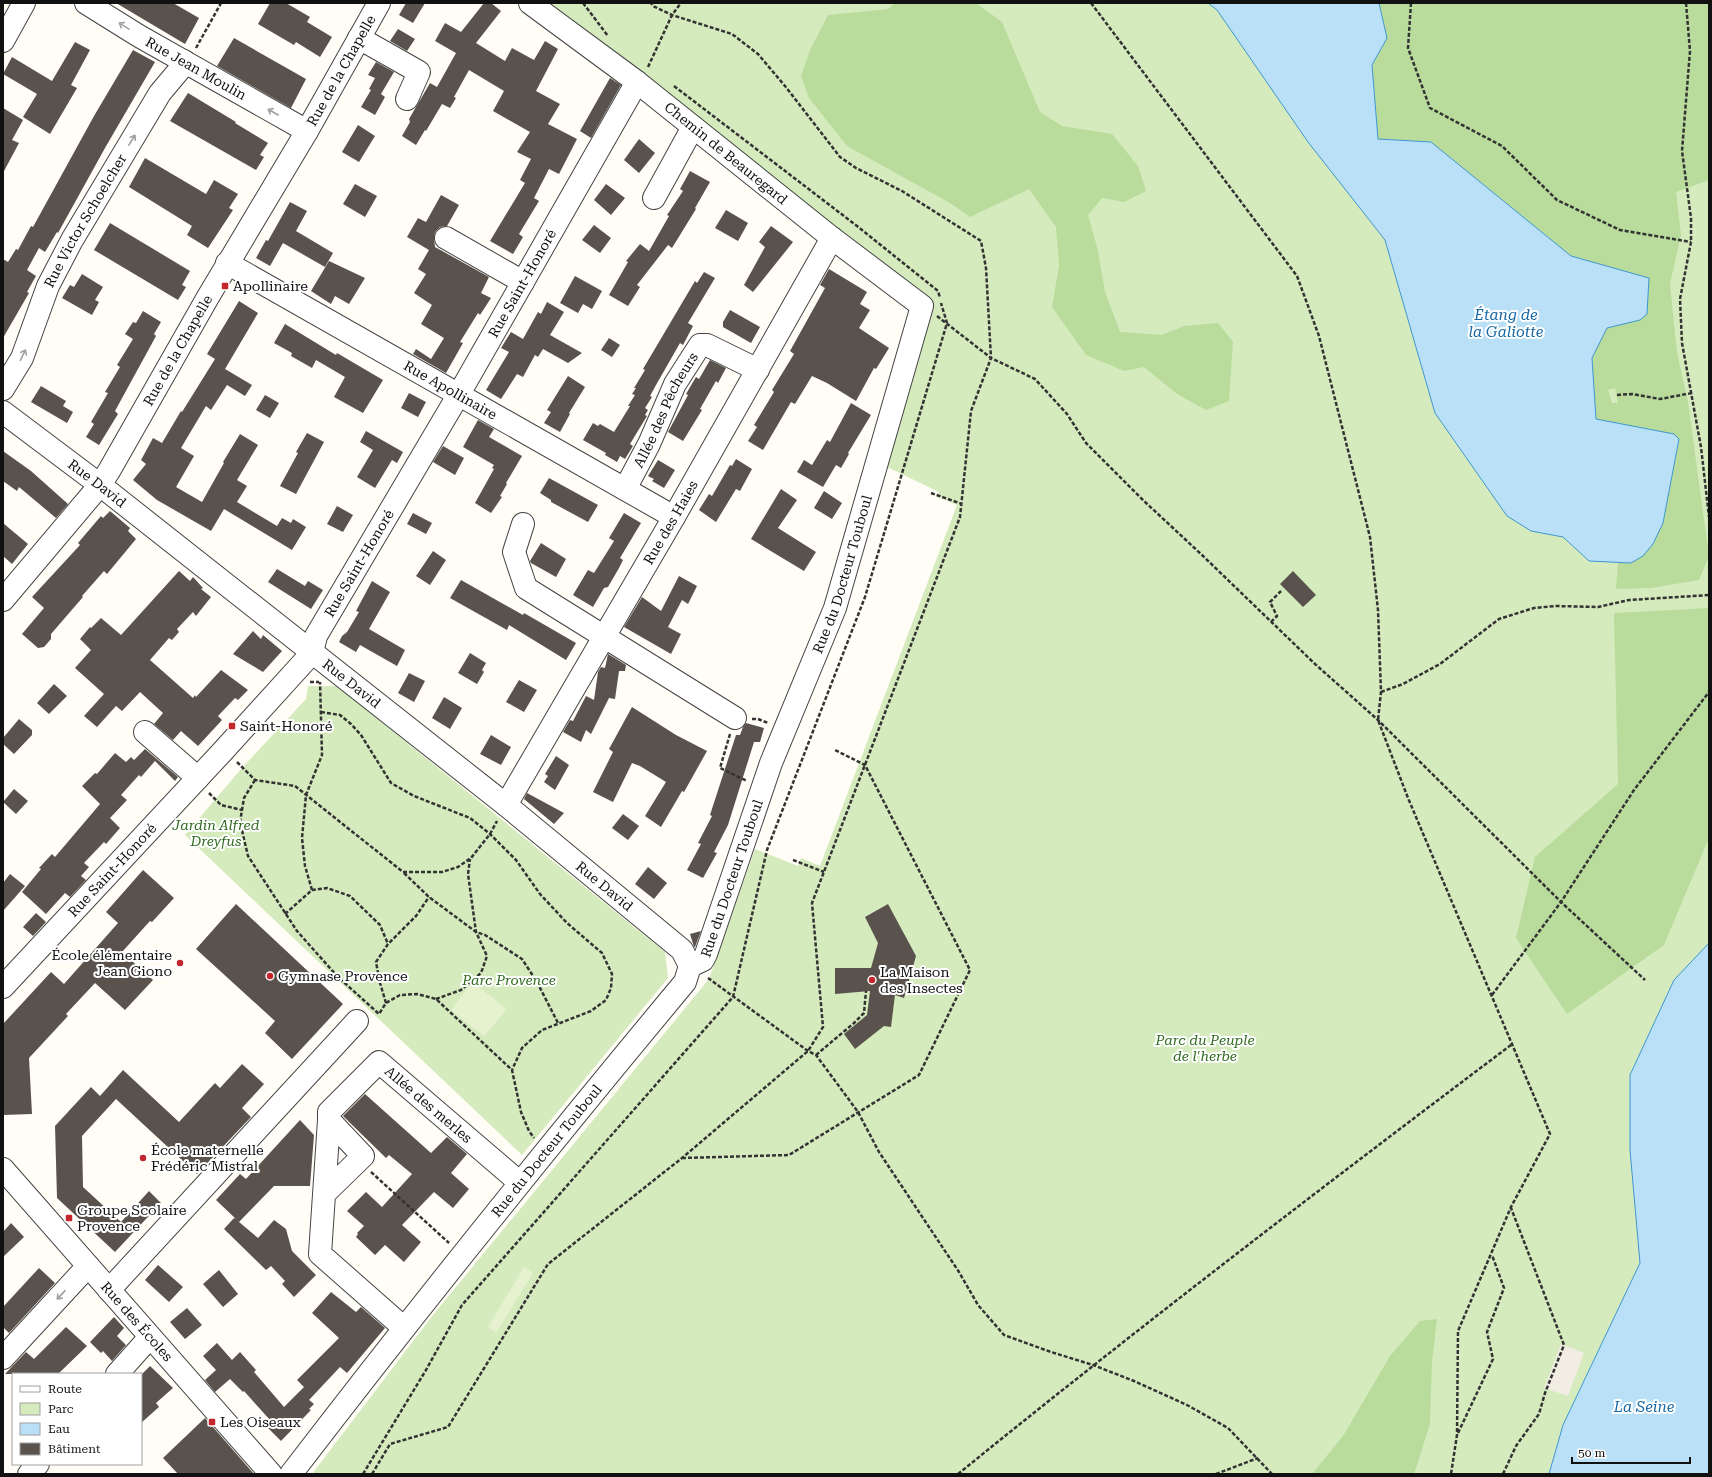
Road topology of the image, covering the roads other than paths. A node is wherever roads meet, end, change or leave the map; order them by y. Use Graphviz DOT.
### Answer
graph roads {
  1 [pos="24,3"];
  2 [pos="86,3"];
  3 [pos="379,3"];
  4 [pos="530,3"];
  5 [pos="360,38"];
  6 [pos="3,41"];
  7 [pos="186,62"];
  8 [pos="638,82"];
  9 [pos="407,99"];
  10 [pos="693,127"];
  11 [pos="307,131"];
  12 [pos="654,198"];
  13 [pos="446,238"];
  14 [pos="832,238"];
  15 [pos="227,263"];
  16 [pos="523,282"];
  17 [pos="922,306"];
  18 [pos="758,370"];
  19 [pos="3,389"];
  20 [pos="459,394"];
  21 [pos="3,412"];
  22 [pos="100,485"];
  23 [pos="625,489"];
  24 [pos="674,517"];
  25 [pos="523,524"];
  26 [pos="3,600"];
  27 [pos="604,638"];
  28 [pos="312,653"];
  29 [pos="735,718"];
  30 [pos="145,732"];
  31 [pos="197,779"];
  32 [pos="506,805"];
  33 [pos="690,966"];
  34 [pos="3,987"];
  35 [pos="357,1021"];
  36 [pos="329,1120"];
  37 [pos="6,1180"];
  38 [pos="519,1182"];
  39 [pos="324,1194"];
  40 [pos="88,1266"];
  41 [pos="109,1290"];
  42 [pos="404,1328"];
  43 [pos="150,1337"];
  44 [pos="3,1358"];
  45 [pos="118,1373"];
  46 [pos="37,1465"];
  47 [pos="29,1474"];
  48 [pos="271,1474"];
  49 [pos="291,1474"];
  1 -- 6 [label="street"];
  7 -- 2 [label="street, Rue Jean Moulin, one-way"];
  3 -- 5 [label="street, Rue de la Chapelle"];
  4 -- 8 [label="street, Chemin de Beauregard"];
  5 -- 9 [label="street"];
  5 -- 11 [label="street, Rue de la Chapelle"];
  11 -- 7 [label="street, Rue Jean Moulin, one-way"];
  19 -- 7 [label="street, Rue Victor Schoelcher, one-way"];
  8 -- 10 [label="street, Chemin de Beauregard"];
  8 -- 16 [label="street, Rue Saint-Honoré"];
  10 -- 12 [label="street"];
  10 -- 14 [label="street, Chemin de Beauregard"];
  11 -- 15 [label="street, Rue de la Chapelle"];
  13 -- 16 [label="street"];
  14 -- 17 [label="street, Chemin de Beauregard"];
  14 -- 18 [label="street, Rue des Haies"];
  15 -- 20 [label="street, Rue Apollinaire"];
  15 -- 22 [label="street, Rue de la Chapelle"];
  16 -- 20 [label="street, Rue Saint-Honoré"];
  17 -- 33 [label="street, Rue du Docteur Touboul"];
  18 -- 23 [label="street, Allée des Pêcheurs"];
  18 -- 24 [label="street, Rue des Haies"];
  20 -- 23 [label="street, Rue Apollinaire"];
  20 -- 28 [label="street, Rue Saint-Honoré"];
  21 -- 22 [label="street, Rue David"];
  22 -- 26 [label="street, Rue de la Chapelle"];
  22 -- 28 [label="street, Rue David"];
  23 -- 24 [label="street, Rue Apollinaire"];
  24 -- 27 [label="street, Rue des Haies"];
  25 -- 27 [label="street"];
  27 -- 29 [label="street"];
  27 -- 32 [label="street, Rue des Haies"];
  28 -- 31 [label="street, Rue Saint-Honoré"];
  28 -- 32 [label="street, Rue David"];
  30 -- 31 [label="street"];
  31 -- 34 [label="street, Rue Saint-Honoré"];
  32 -- 33 [label="street, Rue David"];
  33 -- 38 [label="street, Rue du Docteur Touboul"];
  35 -- 41 [label="street"];
  36 -- 38 [label="street, Allée des merles"];
  36 -- 39 [label="street"];
  36 -- 39 [label="street"];
  37 -- 40 [label="street, Rue des Écoles"];
  38 -- 42 [label="street, Rue du Docteur Touboul"];
  39 -- 42 [label="street"];
  40 -- 41 [label="street, Rue des Écoles"];
  40 -- 44 [label="street, one-way"];
  41 -- 43 [label="street, Rue des Écoles"];
  42 -- 49 [label="street, Rue du Docteur Touboul"];
  43 -- 45 [label="street"];
  43 -- 48 [label="street, Rue des Écoles"];
  46 -- 47 [label="street"];
}
